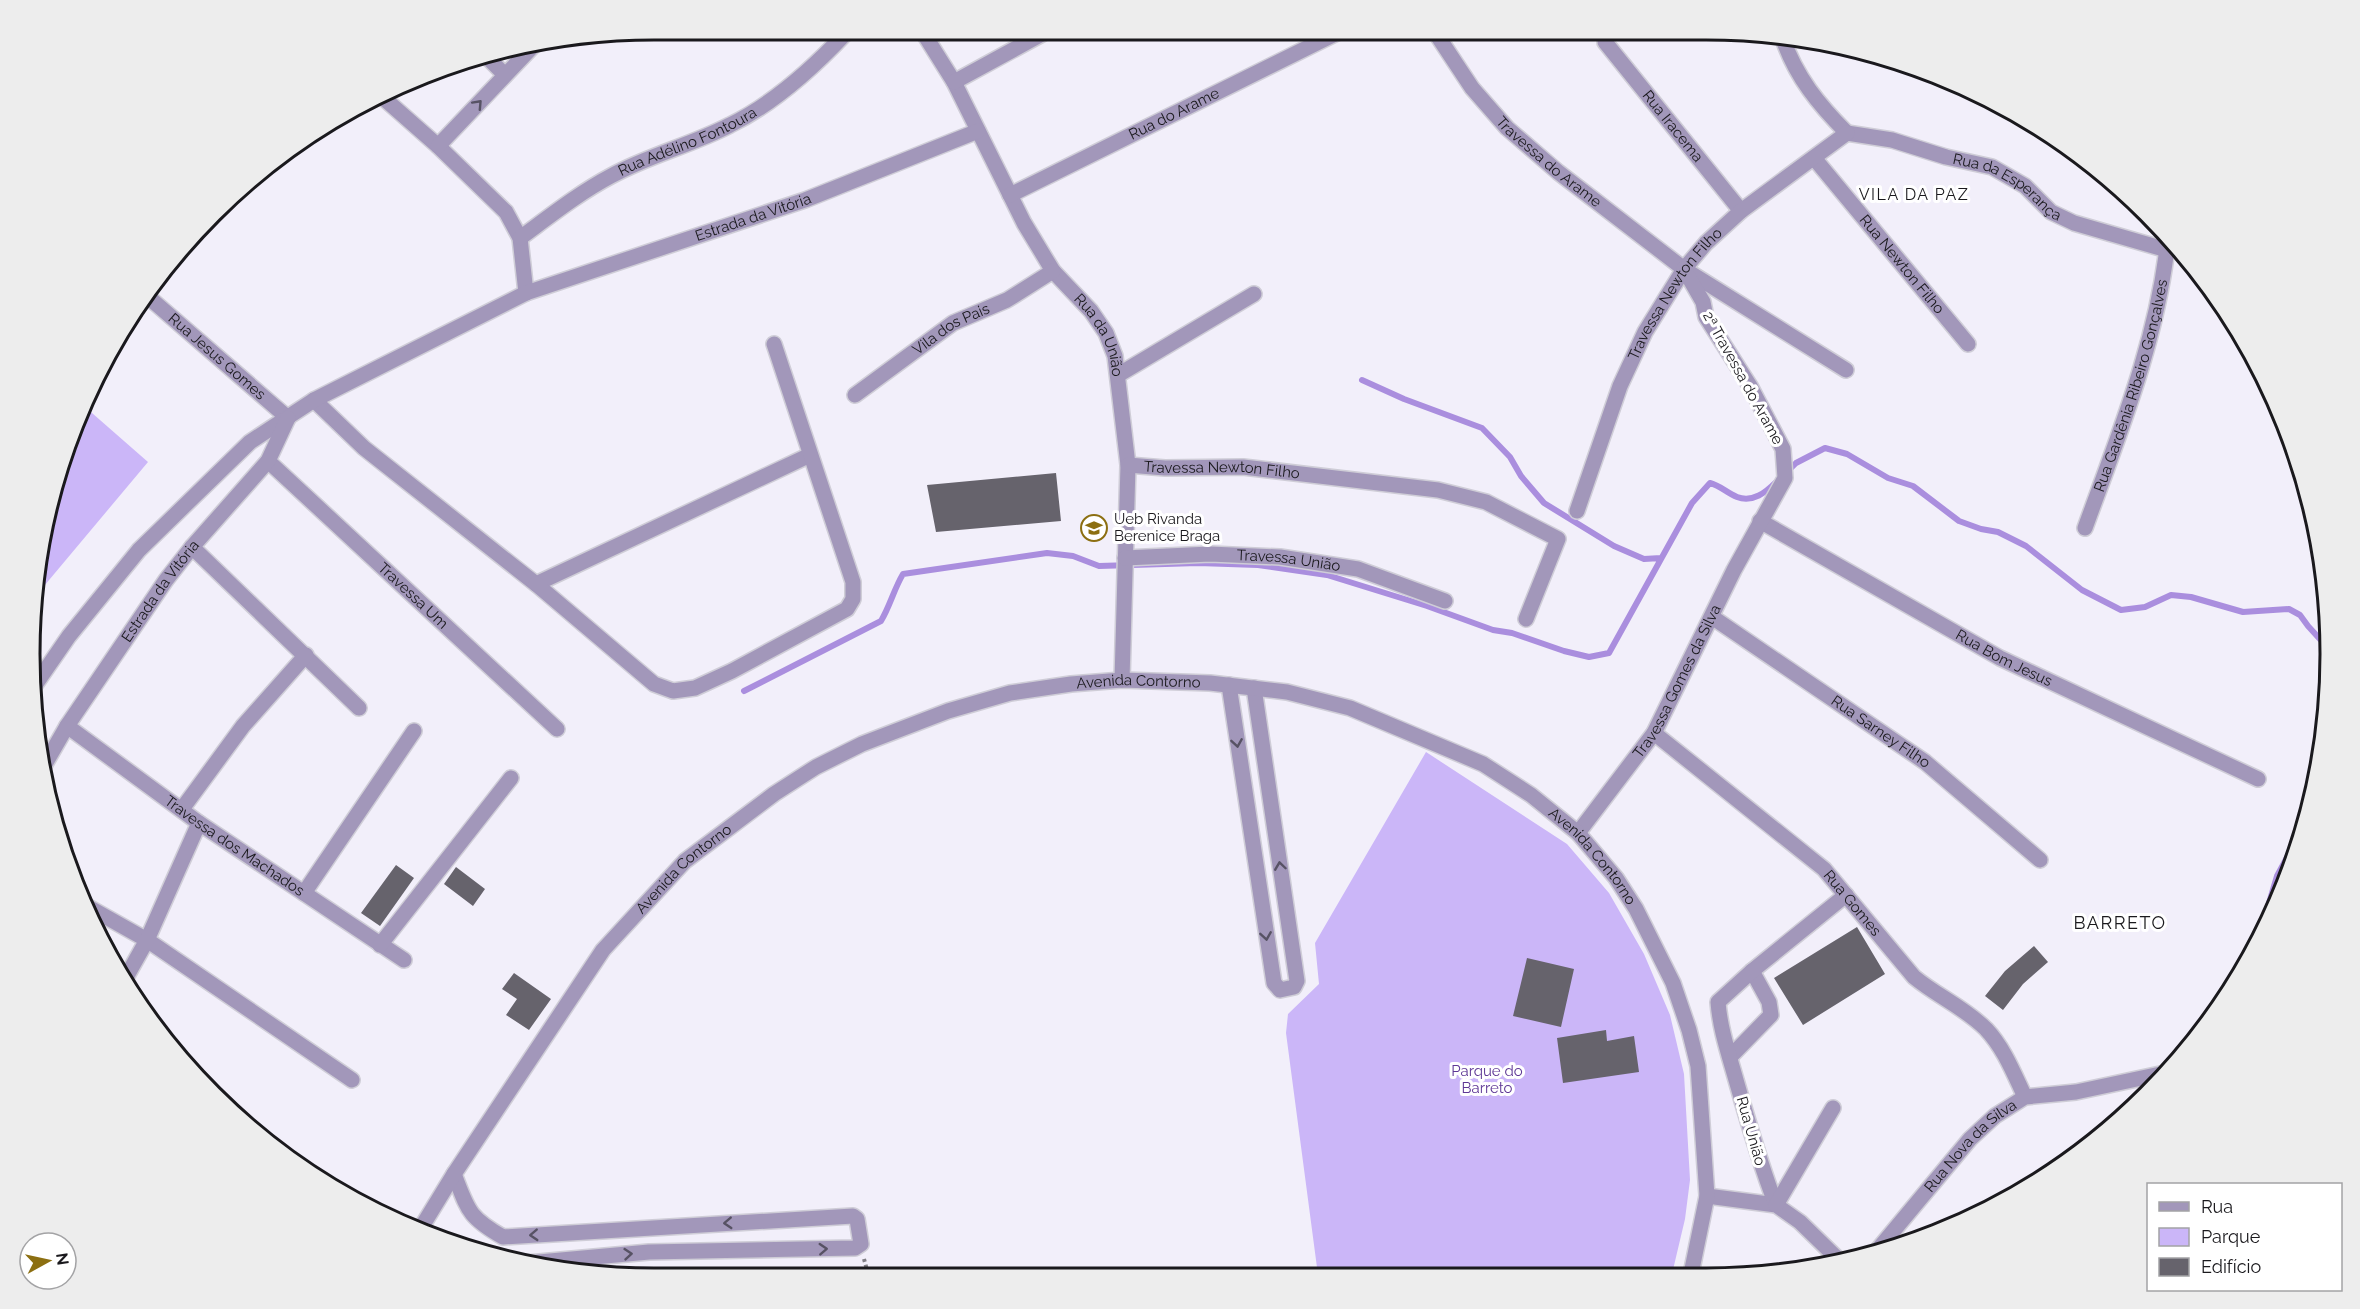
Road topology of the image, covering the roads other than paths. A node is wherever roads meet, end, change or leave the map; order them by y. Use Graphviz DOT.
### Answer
graph roads {
  1 [pos="839,40"];
  2 [pos="928,40"];
  3 [pos="1031,40"];
  4 [pos="1322,40"];
  5 [pos="1440,40"];
  6 [pos="1605,42"];
  7 [pos="1786,46"];
  8 [pos="525,54"];
  9 [pos="492,62"];
  10 [pos="505,75"];
  11 [pos="954,82"];
  12 [pos="388,102"];
  13 [pos="978,131"];
  14 [pos="1847,133"];
  15 [pos="438,146"];
  16 [pos="1814,158"];
  17 [pos="1010,195"];
  18 [pos="1741,212"];
  19 [pos="520,238"];
  20 [pos="2160,242"];
  21 [pos="2166,249"];
  22 [pos="1684,269"];
  23 [pos="1053,271"];
  24 [pos="526,293"];
  25 [pos="1254,294"];
  26 [pos="153,301"];
  27 [pos="774,344"];
  28 [pos="1968,344"];
  29 [pos="1846,370"];
  30 [pos="1118,375"];
  31 [pos="855,395"];
  32 [pos="314,400"];
  33 [pos="288,418"];
  34 [pos="810,455"];
  35 [pos="268,461"];
  36 [pos="1128,465"];
  37 [pos="1577,511"];
  38 [pos="1760,521"];
  39 [pos="2085,528"];
  40 [pos="192,547"];
  41 [pos="1125,559"];
  42 [pos="536,584"];
  43 [pos="1445,601"];
  44 [pos="1712,617"];
  45 [pos="1526,619"];
  46 [pos="306,656"];
  47 [pos="41,677"];
  48 [pos="1122,680"];
  49 [pos="1229,685"];
  50 [pos="1254,688"];
  51 [pos="359,708"];
  52 [pos="67,726"];
  53 [pos="557,729"];
  54 [pos="414,731"];
  55 [pos="1654,733"];
  56 [pos="49,757"];
  57 [pos="511,778"];
  58 [pos="2258,779"];
  59 [pos="182,809"];
  60 [pos="199,823"];
  61 [pos="1578,833"];
  62 [pos="2040,860"];
  63 [pos="304,893"];
  64 [pos="1846,895"];
  65 [pos="98,912"];
  66 [pos="147,940"];
  67 [pos="380,945"];
  68 [pos="404,960"];
  69 [pos="1752,971"];
  70 [pos="129,972"];
  71 [pos="1730,1057"];
  72 [pos="2152,1076"];
  73 [pos="352,1080"];
  74 [pos="2025,1097"];
  75 [pos="1833,1108"];
  76 [pos="454,1174"];
  77 [pos="1707,1196"];
  78 [pos="1776,1205"];
  79 [pos="424,1223"];
  80 [pos="1884,1242"];
  81 [pos="1834,1255"];
  82 [pos="557,1260"];
  83 [pos="1692,1268"];
  1 -- 19 [label="street, Rua Adélino Fontoura"];
  2 -- 11 [label="street, Rua da União"];
  3 -- 11 [label="street"];
  4 -- 17 [label="street, Rua do Arame"];
  5 -- 22 [label="street, Travessa do Arame"];
  6 -- 18 [label="street, Rua Iracema"];
  7 -- 14 [label="street"];
  8 -- 10 [label="street"];
  9 -- 10 [label="street"];
  15 -- 10 [label="street, one-way"];
  11 -- 13 [label="street, Rua da União"];
  12 -- 15 [label="street"];
  13 -- 17 [label="street, Rua da União"];
  13 -- 24 [label="street, Estrada da Vitória"];
  14 -- 16 [label="street, Travessa Newton Filho"];
  14 -- 20 [label="street, Rua da Esperança"];
  15 -- 19 [label="street"];
  16 -- 18 [label="street, Travessa Newton Filho"];
  16 -- 28 [label="street, Rua Newton Filho"];
  17 -- 23 [label="street, Rua da União"];
  18 -- 22 [label="street, Travessa Newton Filho"];
  19 -- 24 [label="street"];
  21 -- 39 [label="street, Rua Gardênia Ribeiro Gonçalves"];
  22 -- 29 [label="street, Travessa do Arame"];
  22 -- 37 [label="street, Travessa Newton Filho"];
  22 -- 38 [label="street, 2ª Travessa do Arame"];
  23 -- 30 [label="street, Rua da União"];
  23 -- 31 [label="street, Vila dos Pais"];
  24 -- 32 [label="street, Estrada da Vitória"];
  25 -- 30 [label="street"];
  26 -- 33 [label="street, Rua Jesus Gomes"];
  27 -- 34 [label="street"];
  30 -- 36 [label="street, Rua da União"];
  32 -- 33 [label="street, Estrada da Vitória"];
  32 -- 42 [label="street"];
  33 -- 35 [label="street, Estrada da Vitória"];
  33 -- 47 [label="street, Estrada da Vitória"];
  34 -- 42 [label="street"];
  34 -- 42 [label="street"];
  35 -- 40 [label="street, Estrada da Vitória"];
  35 -- 53 [label="street, Travessa Um"];
  36 -- 41 [label="street, Rua da União"];
  36 -- 45 [label="street, Travessa Newton Filho"];
  38 -- 44 [label="street, Travessa Gomes da Silva"];
  38 -- 58 [label="street, Rua Bom Jesus"];
  40 -- 46 [label="street"];
  40 -- 52 [label="street, Estrada da Vitória"];
  41 -- 43 [label="street, Travessa União"];
  41 -- 48 [label="street, Rua da União"];
  44 -- 55 [label="street, Travessa Gomes da Silva"];
  44 -- 62 [label="street, Rua Sarney Filho"];
  46 -- 51 [label="street"];
  46 -- 59 [label="street"];
  48 -- 49 [label="street, Avenida Contorno"];
  48 -- 76 [label="street, Avenida Contorno"];
  49 -- 50 [label="street, Avenida Contorno"];
  49 -- 50 [label="street, one-way"];
  50 -- 61 [label="street, Avenida Contorno"];
  52 -- 56 [label="street, Estrada da Vitória"];
  52 -- 59 [label="street, Travessa dos Machados"];
  54 -- 63 [label="street"];
  55 -- 61 [label="street, Travessa Gomes da Silva"];
  55 -- 64 [label="street, Rua Gomes"];
  57 -- 67 [label="street"];
  59 -- 60 [label="street, Travessa dos Machados"];
  60 -- 63 [label="street, Travessa dos Machados"];
  60 -- 66 [label="street"];
  61 -- 77 [label="street, Avenida Contorno"];
  63 -- 67 [label="street, Travessa dos Machados"];
  64 -- 69 [label="street, Rua União"];
  64 -- 74 [label="street, Rua Gomes"];
  65 -- 66 [label="street"];
  66 -- 70 [label="street"];
  66 -- 73 [label="street"];
  67 -- 68 [label="street, Travessa dos Machados"];
  69 -- 71 [label="street, Rua União"];
  69 -- 71 [label="street"];
  71 -- 78 [label="street, Rua União"];
  72 -- 74 [label="street, Rua Nova da Silva"];
  74 -- 80 [label="street, Rua Nova da Silva"];
  75 -- 78 [label="street"];
  76 -- 79 [label="street, Avenida Contorno"];
  82 -- 76 [label="street, one-way"];
  77 -- 78 [label="street"];
  77 -- 83 [label="street, Avenida Contorno"];
  78 -- 81 [label="street"];
}
